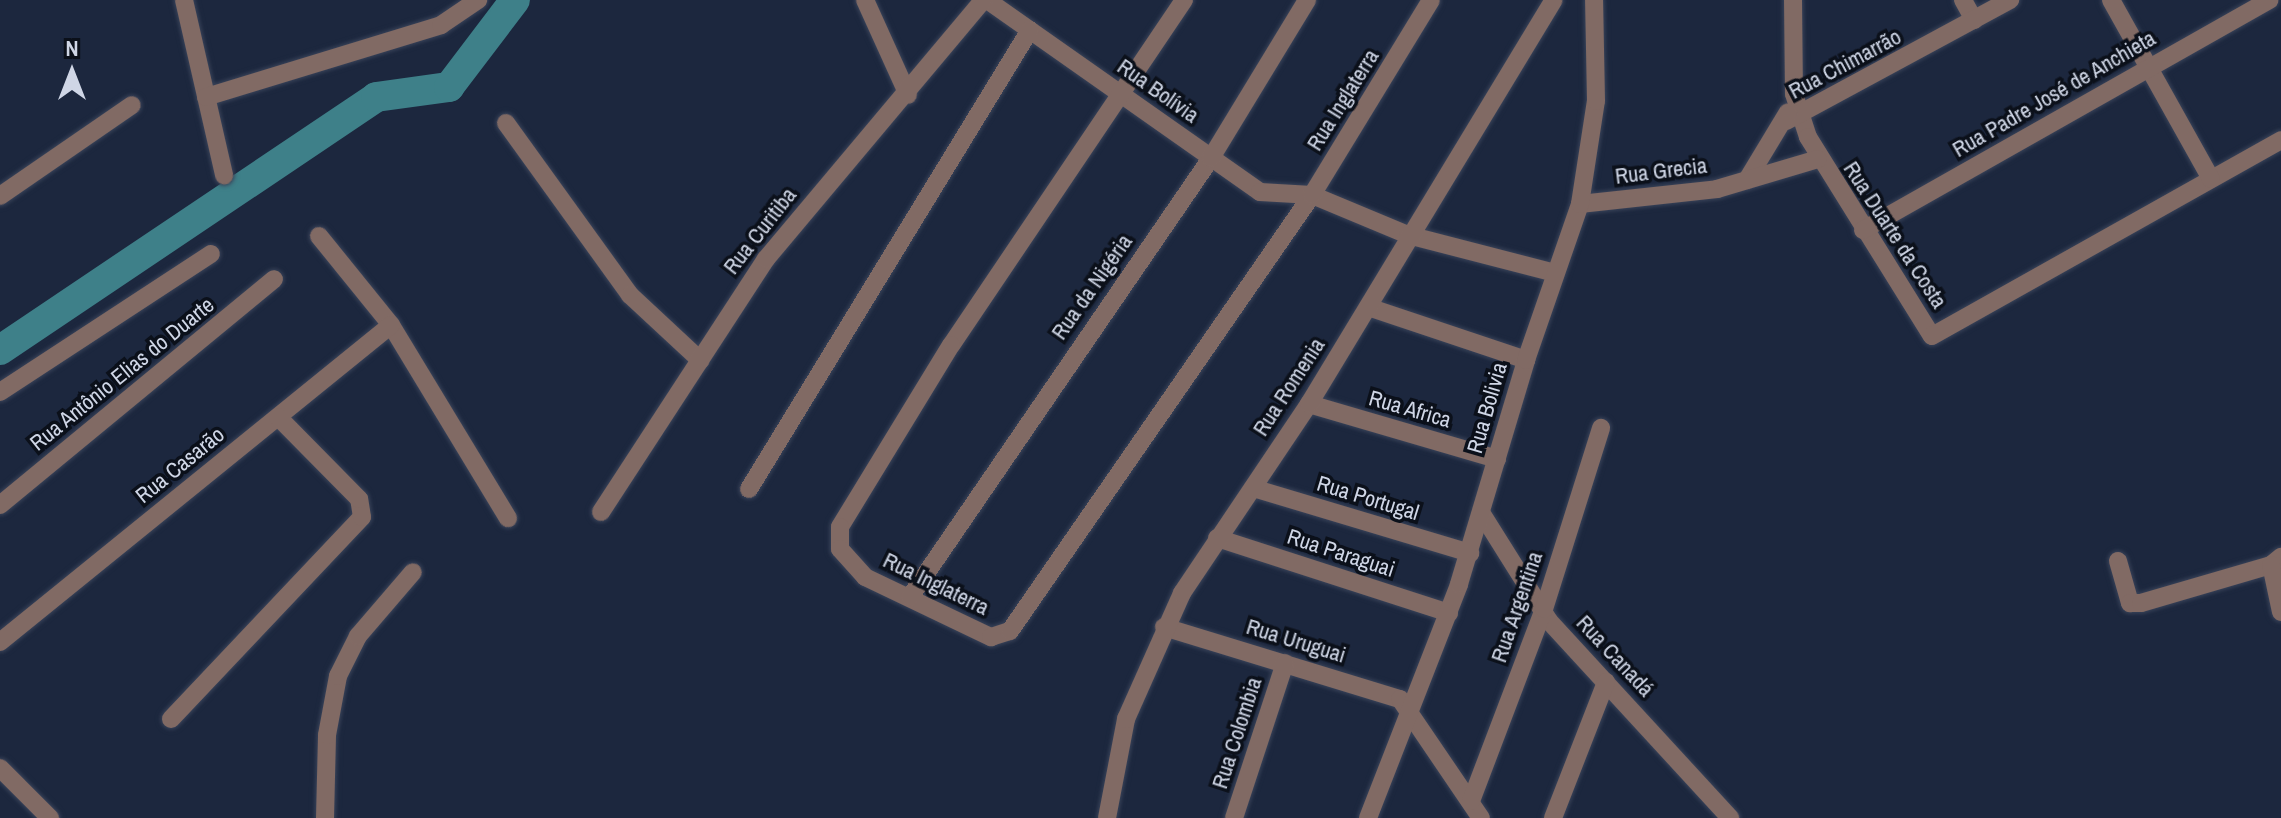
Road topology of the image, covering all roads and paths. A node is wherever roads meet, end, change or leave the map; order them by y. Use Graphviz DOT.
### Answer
graph roads {
  1 [pos="184,0"];
  2 [pos="478,0"];
  3 [pos="865,0"];
  4 [pos="1184,0"];
  5 [pos="1307,0"];
  6 [pos="1431,0"];
  7 [pos="1554,0"];
  8 [pos="1594,0"];
  9 [pos="1793,0"];
  10 [pos="1963,0"];
  11 [pos="2010,0"];
  12 [pos="2111,0"];
  13 [pos="2269,0"];
  14 [pos="977,3"];
  15 [pos="1974,20"];
  16 [pos="1030,30"];
  17 [pos="2150,68"];
  18 [pos="1120,94"];
  19 [pos="908,95"];
  20 [pos="206,97"];
  21 [pos="132,105"];
  22 [pos="1793,119"];
  23 [pos="506,123"];
  24 [pos="2281,140"];
  25 [pos="1211,158"];
  26 [pos="1818,159"];
  27 [pos="224,175"];
  28 [pos="2211,179"];
  29 [pos="1747,180"];
  30 [pos="1312,195"];
  31 [pos="0,196"];
  32 [pos="1580,204"];
  33 [pos="1863,230"];
  34 [pos="1408,235"];
  35 [pos="319,236"];
  36 [pos="211,254"];
  37 [pos="1555,273"];
  38 [pos="274,279"];
  39 [pos="1368,307"];
  40 [pos="391,325"];
  41 [pos="700,360"];
  42 [pos="1526,360"];
  43 [pos="0,392"];
  44 [pos="1309,404"];
  45 [pos="278,417"];
  46 [pos="1601,428"];
  47 [pos="1497,459"];
  48 [pos="1253,488"];
  49 [pos="749,489"];
  50 [pos="0,505"];
  51 [pos="601,512"];
  52 [pos="1482,514"];
  53 [pos="508,518"];
  54 [pos="1217,538"];
  55 [pos="1470,553"];
  56 [pos="2118,561"];
  57 [pos="2276,561"];
  58 [pos="413,572"];
  59 [pos="910,597"];
  60 [pos="1544,609"];
  61 [pos="2281,612"];
  62 [pos="1449,613"];
  63 [pos="1164,627"];
  64 [pos="0,642"];
  65 [pos="1285,663"];
  66 [pos="1606,682"];
  67 [pos="1410,707"];
  68 [pos="171,719"];
  69 [pos="0,768"];
  70 [pos="1471,801"];
  71 [pos="50,818"];
  72 [pos="325,818"];
  73 [pos="1107,818"];
  74 [pos="1234,818"];
  75 [pos="1368,818"];
  76 [pos="1481,818"];
  77 [pos="1553,818"];
  78 [pos="1730,818"];
  1 -- 20 [label="street"];
  2 -- 20 [label="street"];
  3 -- 19 [label="street"];
  4 -- 18 [label="street, Rua Inglaterra"];
  5 -- 25 [label="street, Rua da Nigéria"];
  6 -- 30 [label="street, Rua Inglaterra"];
  7 -- 34 [label="street, Rua Romenia"];
  8 -- 32 [label="street, Rua Bolivia"];
  9 -- 22 [label="street"];
  10 -- 15 [label="street"];
  11 -- 15 [label="street, Rua Chimarrão"];
  12 -- 17 [label="street"];
  13 -- 17 [label="street, Rua Padre José de Anchieta"];
  14 -- 16 [label="street, Rua Bolívia"];
  14 -- 19 [label="street, Rua Curitiba"];
  15 -- 22 [label="street, Rua Chimarrão"];
  16 -- 18 [label="street, Rua Bolívia"];
  16 -- 49 [label="street"];
  17 -- 28 [label="street"];
  17 -- 33 [label="street, Rua Padre José de Anchieta"];
  18 -- 25 [label="street, Rua Bolívia"];
  18 -- 59 [label="street, Rua Inglaterra"];
  19 -- 41 [label="street, Rua Curitiba"];
  20 -- 27 [label="street"];
  21 -- 31 [label="street"];
  22 -- 26 [label="street"];
  22 -- 29 [label="street"];
  23 -- 41 [label="street"];
  24 -- 28 [label="street"];
  25 -- 30 [label="street, Rua Bolívia"];
  25 -- 59 [label="street, Rua da Nigéria"];
  26 -- 29 [label="street, Rua Grecia"];
  26 -- 33 [label="street, Rua Duarte da Costa"];
  28 -- 33 [label="street, Rua Duarte da Costa"];
  29 -- 32 [label="street, Rua Grecia"];
  30 -- 34 [label="street, Rua Bolívia"];
  30 -- 59 [label="street, Rua Inglaterra"];
  32 -- 37 [label="street, Rua Bolivia"];
  34 -- 37 [label="street, Rua Bolívia"];
  34 -- 39 [label="street, Rua Romenia"];
  35 -- 40 [label="street"];
  36 -- 43 [label="street"];
  37 -- 42 [label="street, Rua Bolivia"];
  38 -- 50 [label="street, Rua Antônio Elias do Duarte"];
  39 -- 42 [label="street"];
  39 -- 44 [label="street, Rua Romenia"];
  40 -- 45 [label="street, Rua Casarão"];
  40 -- 53 [label="street"];
  41 -- 51 [label="street, Rua Curitiba"];
  42 -- 47 [label="street, Rua Bolivia"];
  44 -- 47 [label="street, Rua Africa"];
  44 -- 48 [label="street, Rua Romenia"];
  45 -- 64 [label="street, Rua Casarão"];
  45 -- 68 [label="street"];
  46 -- 60 [label="street, Rua Argentina"];
  47 -- 52 [label="street, Rua Bolivia"];
  48 -- 54 [label="street, Rua Romenia"];
  48 -- 55 [label="street, Rua Portugal"];
  52 -- 55 [label="street, Rua Bolivia"];
  52 -- 60 [label="street, Rua Canadá"];
  54 -- 62 [label="street, Rua Paraguai"];
  54 -- 63 [label="street, Rua Romenia"];
  55 -- 62 [label="street, Rua Bolivia"];
  56 -- 57 [label="street"];
  57 -- 61 [label="street"];
  58 -- 72 [label="street"];
  60 -- 66 [label="street, Rua Canadá"];
  60 -- 70 [label="street, Rua Argentina"];
  62 -- 67 [label="street, Rua Bolivia"];
  63 -- 65 [label="street, Rua Uruguai"];
  63 -- 73 [label="street, Rua Romenia"];
  65 -- 67 [label="street, Rua Uruguai"];
  65 -- 74 [label="street, Rua Colombia"];
  66 -- 77 [label="street"];
  66 -- 78 [label="street, Rua Canadá"];
  67 -- 70 [label="street"];
  67 -- 75 [label="street, Rua Bolivia"];
  69 -- 71 [label="street"];
  70 -- 76 [label="street"];
}
